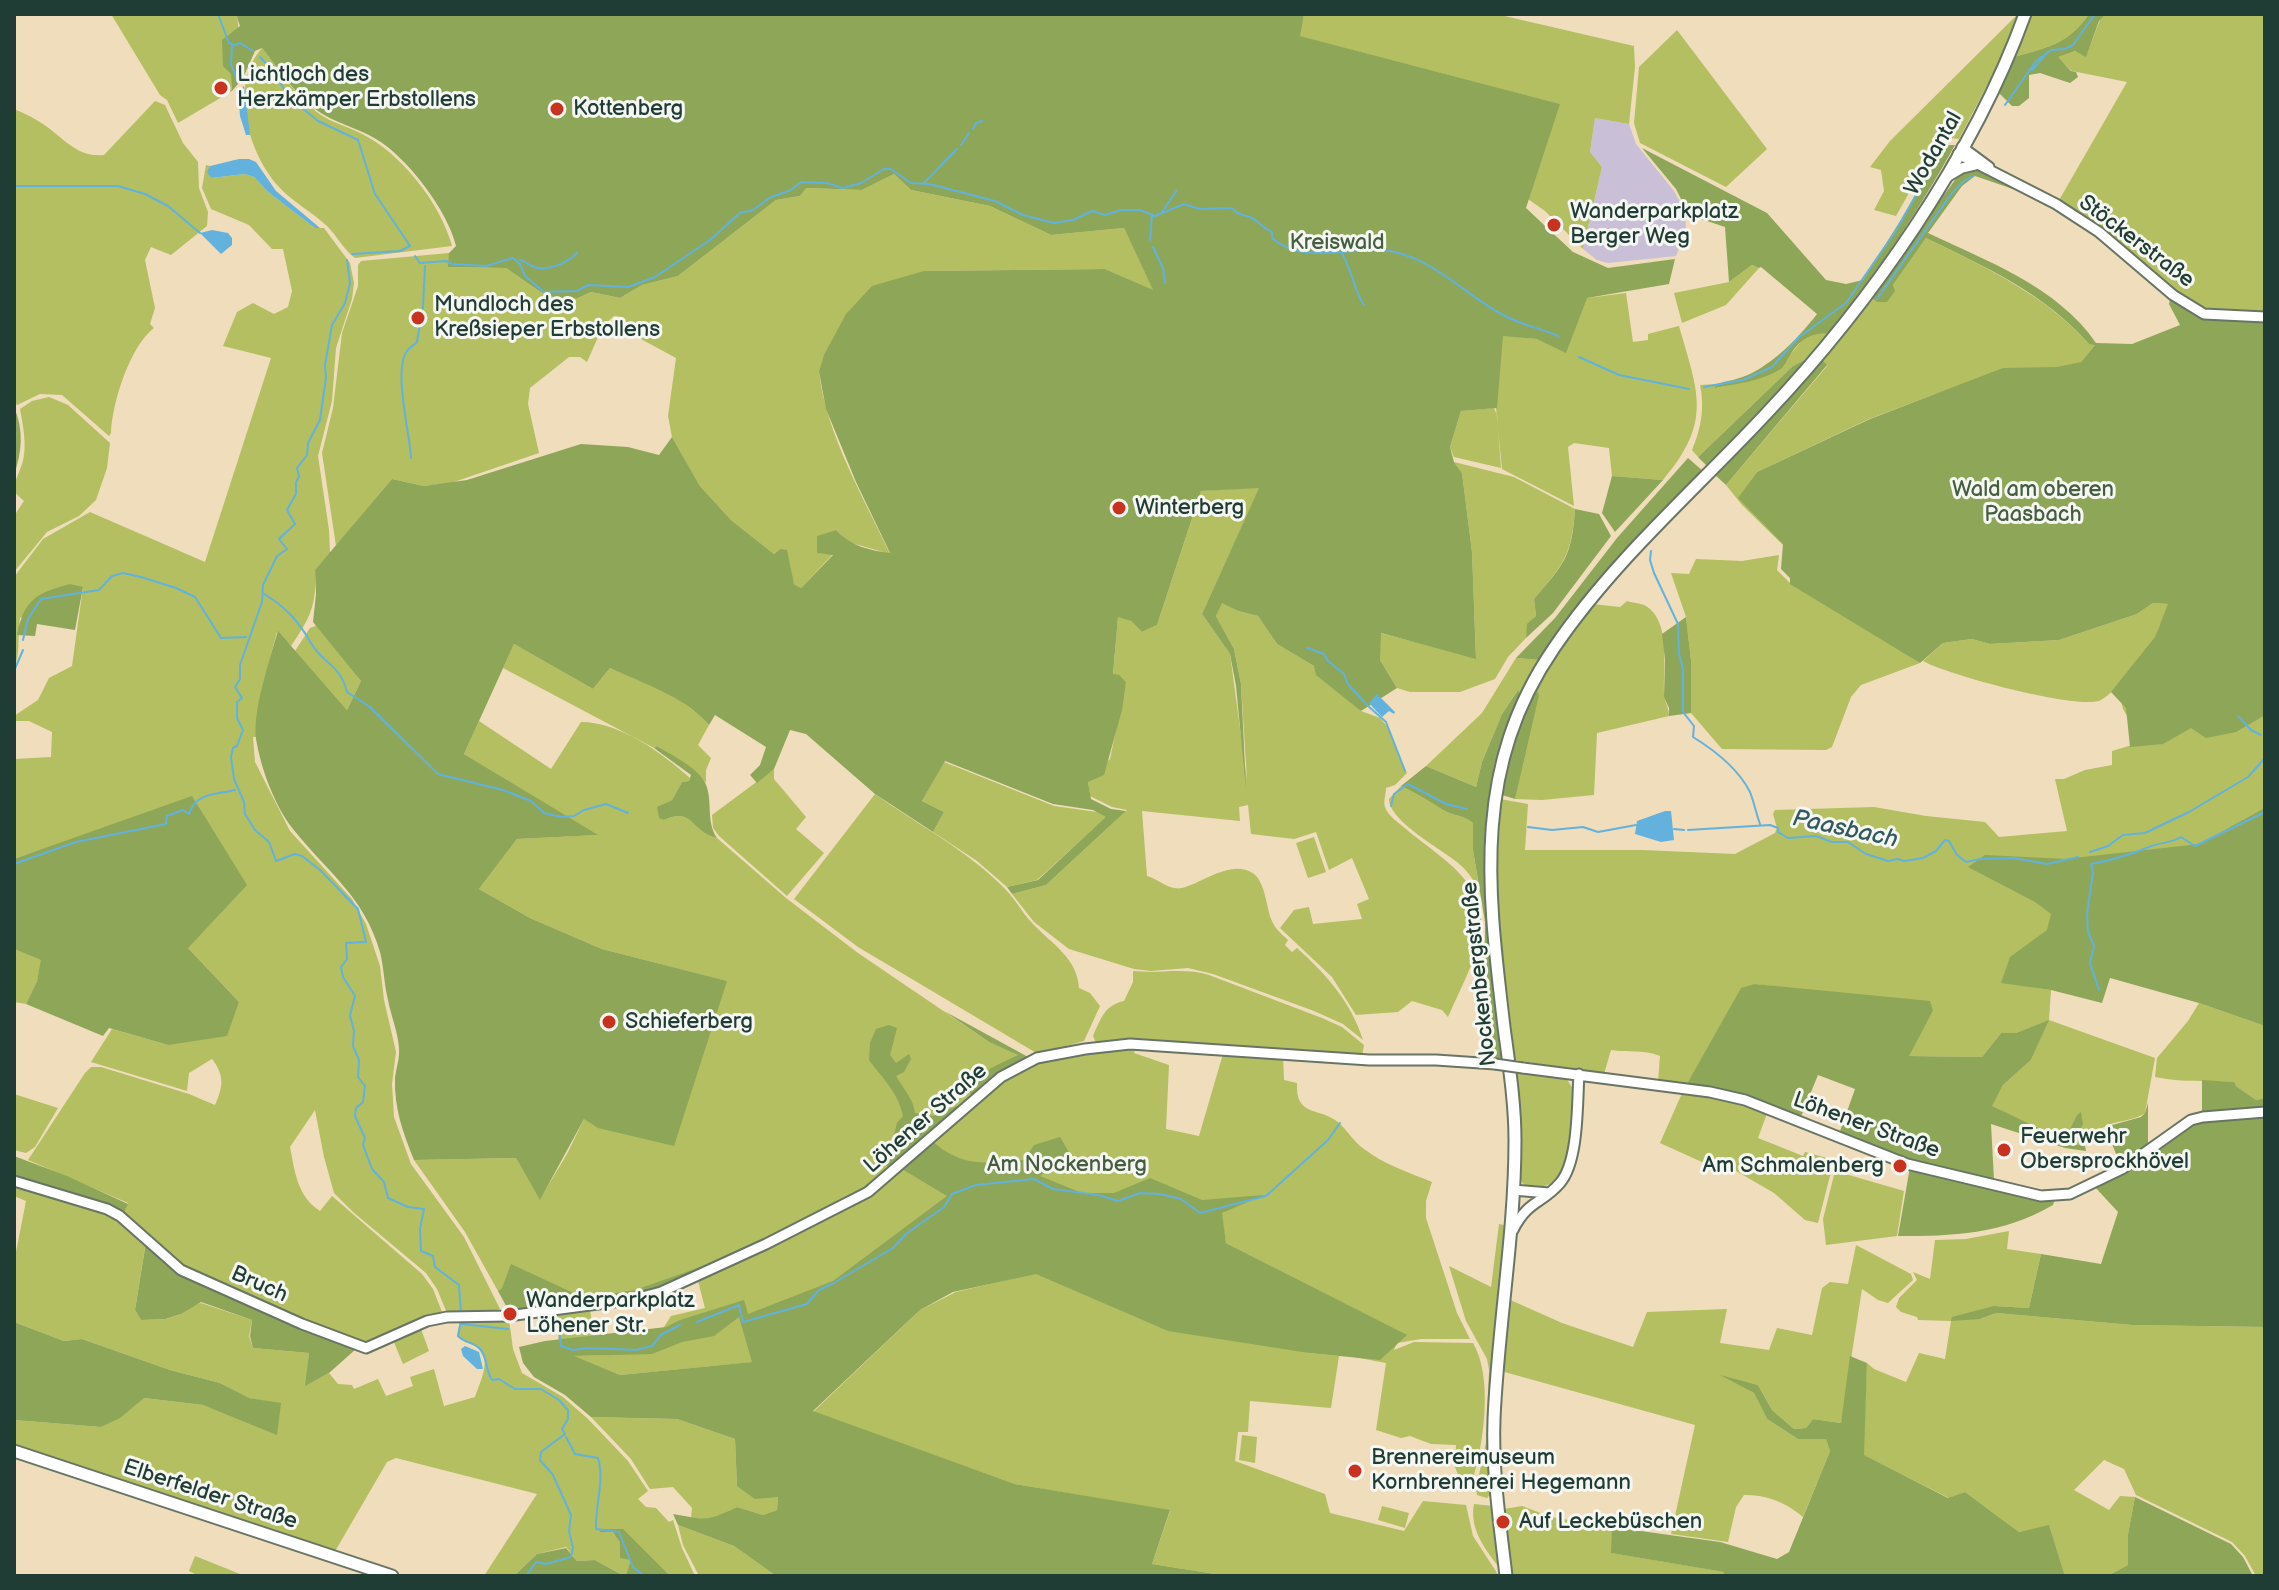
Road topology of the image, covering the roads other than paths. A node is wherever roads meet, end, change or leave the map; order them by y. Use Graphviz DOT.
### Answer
graph roads {
  1 [pos="2025,14"];
  2 [pos="1960,150"];
  3 [pos="1975,165"];
  4 [pos="1992,170"];
  5 [pos="1943,179"];
  6 [pos="1859,304"];
  7 [pos="2265,317"];
  8 [pos="1579,1074"];
  9 [pos="2265,1112"];
  10 [pos="14,1181"];
  11 [pos="1549,1193"];
  12 [pos="1513,1195"];
  13 [pos="1533,1203"];
  14 [pos="1509,1236"];
  15 [pos="508,1316"];
  16 [pos="14,1451"];
  17 [pos="392,1576"];
  18 [pos="1506,1576"];
  1 -- 2 [label="main road, Wodantal"];
  2 -- 3 [label="street, Stöckerstraße"];
  2 -- 4 [label="street, Stöckerstraße"];
  2 -- 5 [label="main road, Wodantal"];
  3 -- 4 [label="street, Stöckerstraße"];
  3 -- 5 [label="street"];
  4 -- 7 [label="street, Stöckerstraße"];
  5 -- 6 [label="main road, Wodantal"];
  6 -- 12 [label="main road, Nockenbergstraße"];
  8 -- 9 [label="street, Löhener Straße"];
  8 -- 11 [label="street"];
  8 -- 15 [label="street, Löhener Straße, bridge"];
  10 -- 15 [label="street, Bruch"];
  11 -- 12 [label="street"];
  11 -- 13 [label="street"];
  12 -- 13 [label="street"];
  12 -- 14 [label="main road, Nockenbergstraße"];
  13 -- 14 [label="street"];
  14 -- 18 [label="main road, Nockenbergstraße"];
  16 -- 17 [label="main road, Elberfelder Straße"];
}
